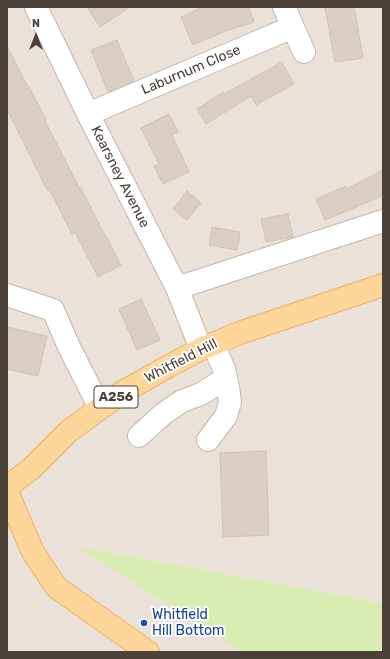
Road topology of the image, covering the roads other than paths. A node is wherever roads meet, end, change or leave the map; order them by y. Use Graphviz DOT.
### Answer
graph roads {
  1 [pos="36,7"];
  2 [pos="284,7"];
  3 [pos="293,26"];
  4 [pos="304,52"];
  5 [pos="88,114"];
  6 [pos="383,221"];
  7 [pos="383,285"];
  8 [pos="177,288"];
  9 [pos="7,294"];
  10 [pos="207,346"];
  11 [pos="226,378"];
  12 [pos="100,408"];
  13 [pos="139,436"];
  14 [pos="208,440"];
  15 [pos="7,487"];
  16 [pos="7,491"];
  17 [pos="148,652"];
  1 -- 5 [label="street, Kearsney Avenue"];
  2 -- 3 [label="street"];
  3 -- 4 [label="street"];
  3 -- 5 [label="street, Laburnum Close"];
  5 -- 8 [label="street, Kearsney Avenue"];
  6 -- 8 [label="street"];
  7 -- 10 [label="main road, Whitfield Hill / A256"];
  8 -- 10 [label="street, Kearsney Avenue"];
  9 -- 12 [label="street"];
  10 -- 11 [label="street, Kearsney Avenue"];
  10 -- 12 [label="main road, Whitfield Hill / A256"];
  11 -- 13 [label="street"];
  11 -- 14 [label="street, Kearsney Avenue"];
  12 -- 15 [label="main road, Whitfield Hill / A256"];
  16 -- 17 [label="main road"];
}
